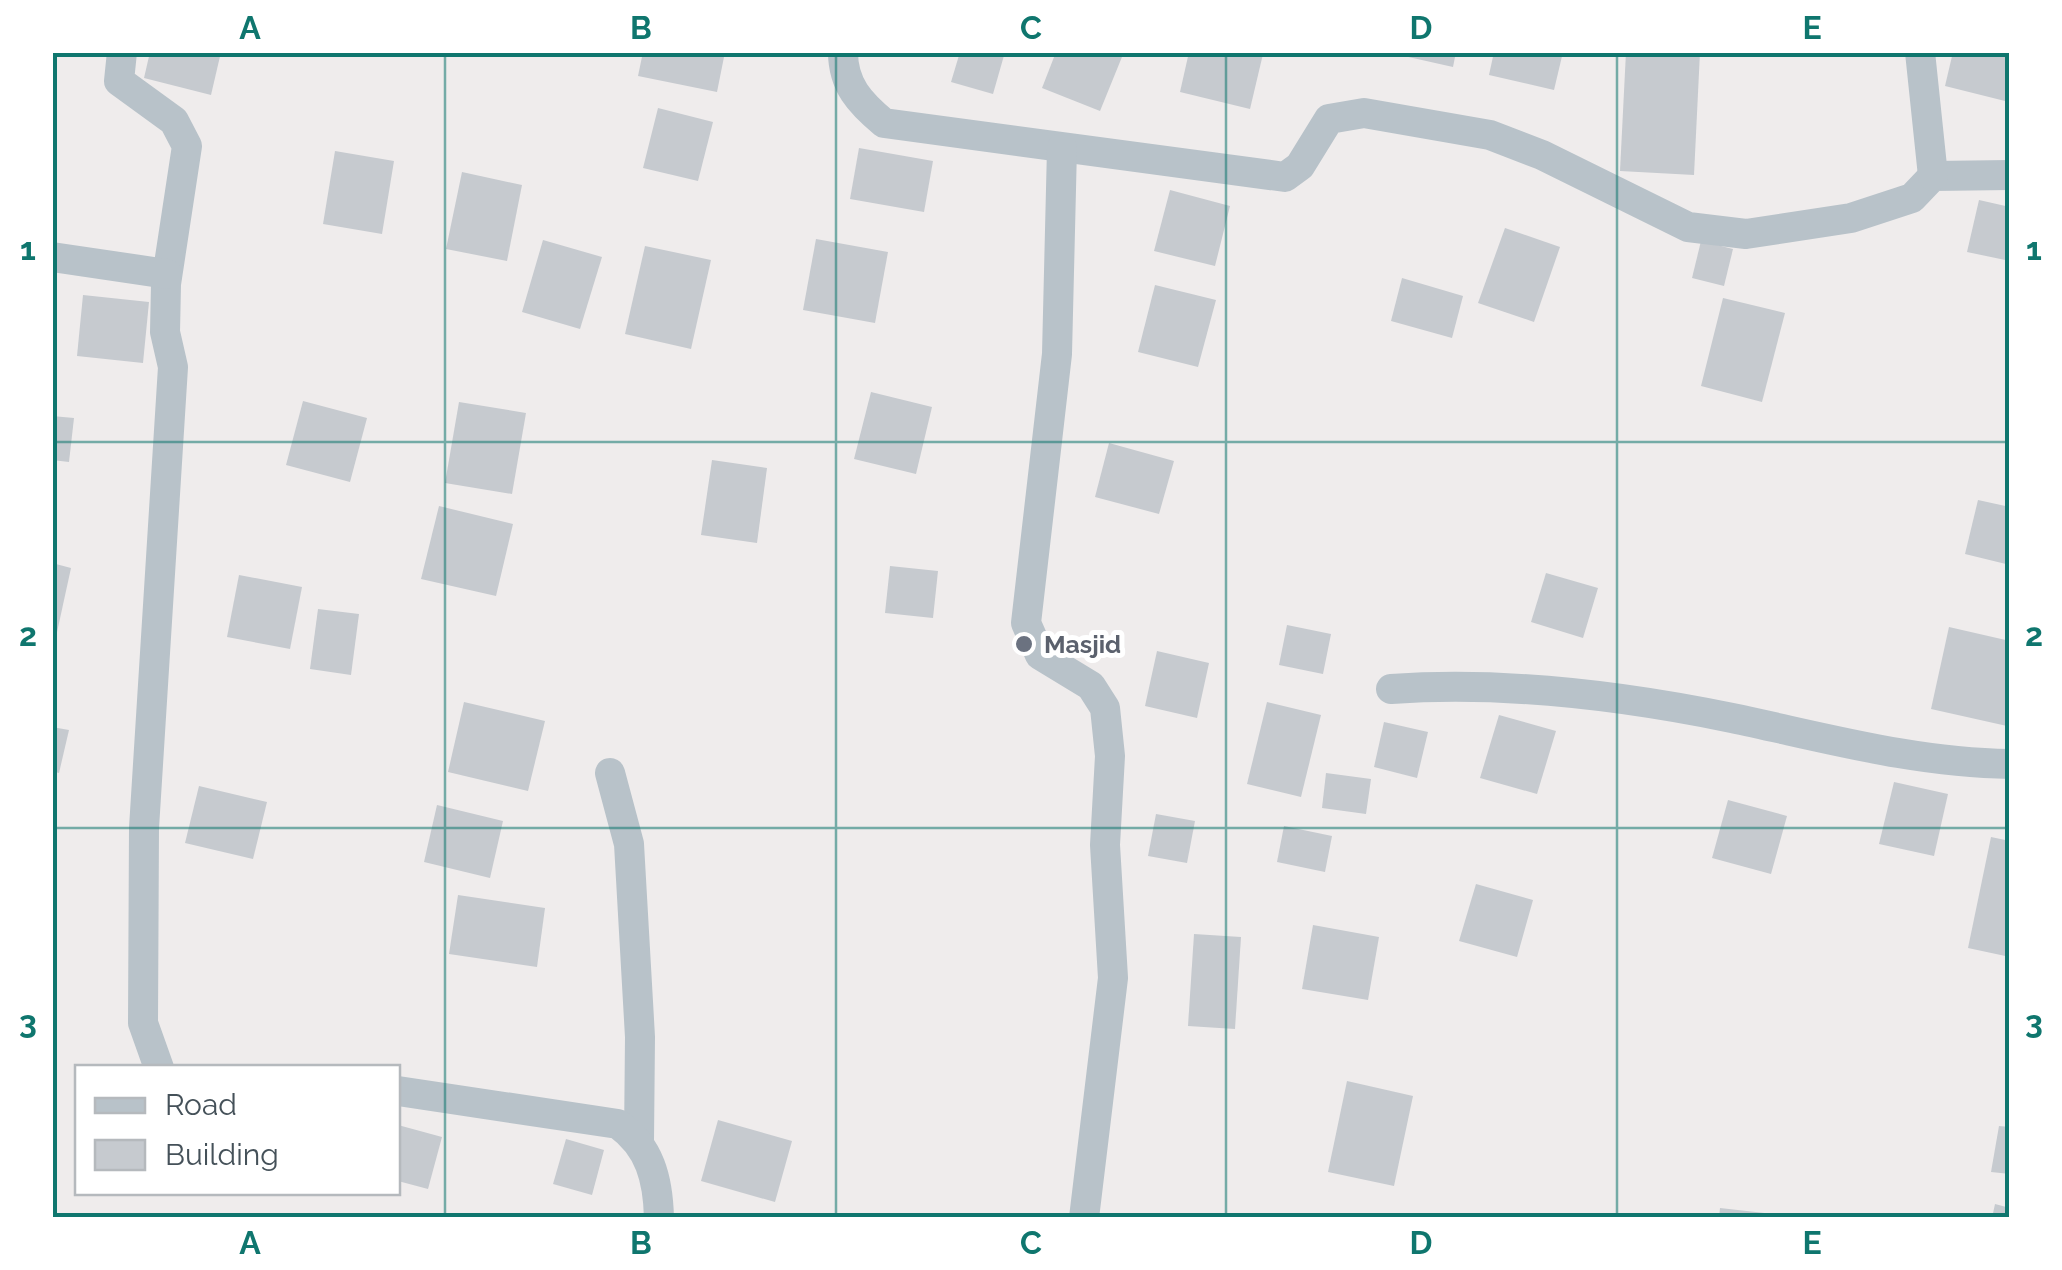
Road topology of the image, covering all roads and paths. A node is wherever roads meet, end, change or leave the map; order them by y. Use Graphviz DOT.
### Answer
graph roads {
  1 [pos="122,52"];
  2 [pos="843,52"];
  3 [pos="1920,52"];
  4 [pos="1062,148"];
  5 [pos="2010,175"];
  6 [pos="1933,176"];
  7 [pos="52,257"];
  8 [pos="167,274"];
  9 [pos="1391,689"];
  10 [pos="2010,764"];
  11 [pos="610,773"];
  12 [pos="158,1065"];
  13 [pos="400,1090"];
  14 [pos="639,1140"];
  15 [pos="659,1218"];
  16 [pos="1084,1218"];
  1 -- 8 [label="street"];
  2 -- 4 [label="street"];
  3 -- 6 [label="street"];
  4 -- 6 [label="street"];
  4 -- 16 [label="street"];
  5 -- 6 [label="street"];
  7 -- 8 [label="street"];
  8 -- 12 [label="street"];
  9 -- 10 [label="street"];
  11 -- 14 [label="street"];
  13 -- 14 [label="street"];
  14 -- 15 [label="street"];
}
